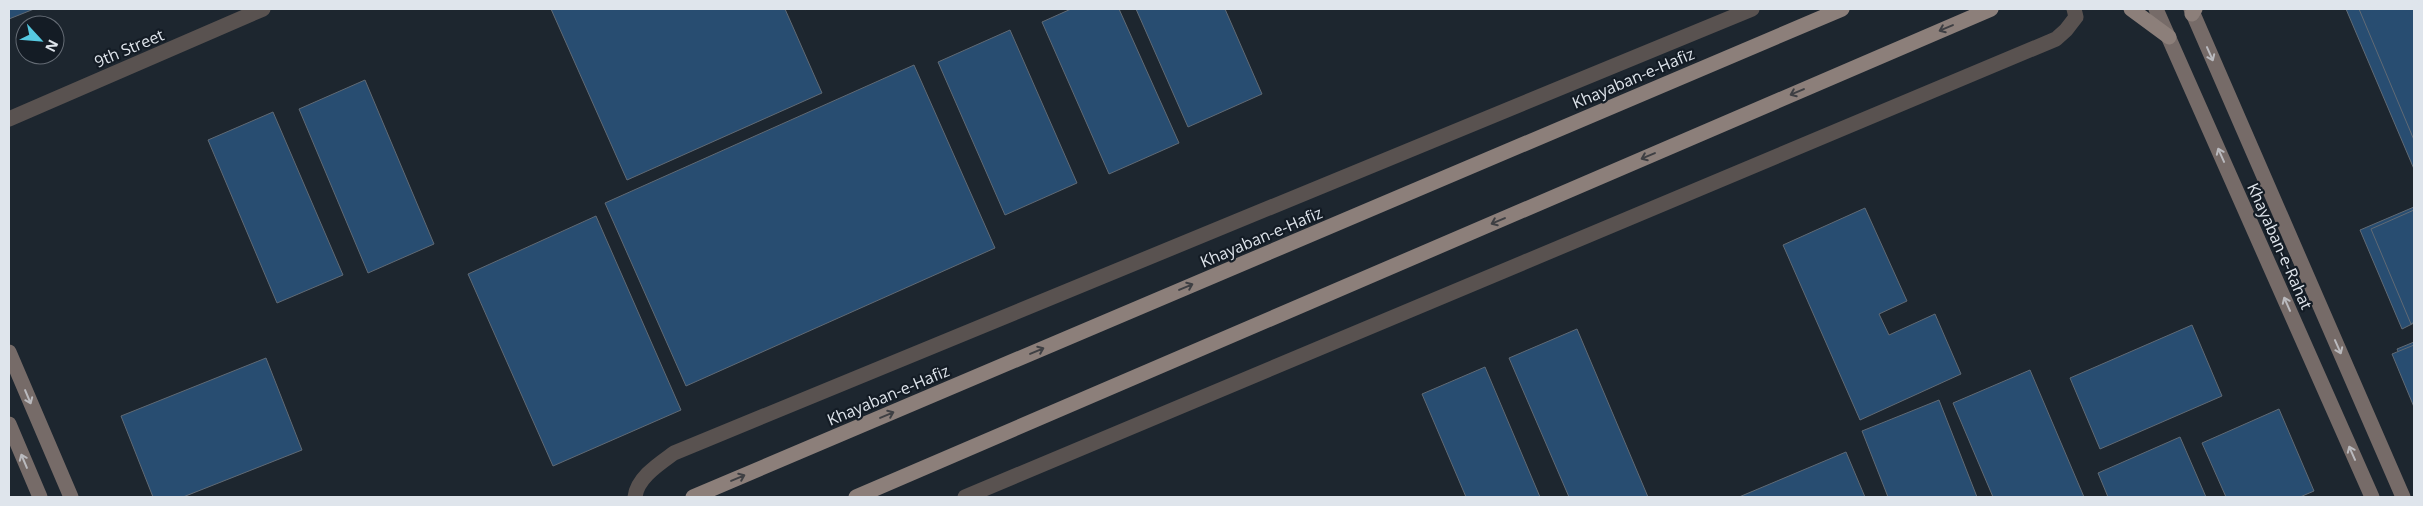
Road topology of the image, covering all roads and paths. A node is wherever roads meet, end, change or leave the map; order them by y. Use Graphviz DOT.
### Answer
graph roads {
  1 [pos="263,9"];
  2 [pos="1752,9"];
  3 [pos="1842,9"];
  4 [pos="1991,9"];
  5 [pos="2074,9"];
  6 [pos="2131,9"];
  7 [pos="2156,9"];
  8 [pos="2193,10"];
  9 [pos="2169,37"];
  10 [pos="9,118"];
  11 [pos="9,352"];
  12 [pos="9,424"];
  13 [pos="2414,495"];
  14 [pos="40,497"];
  15 [pos="71,497"];
  16 [pos="635,497"];
  17 [pos="693,497"];
  18 [pos="856,497"];
  19 [pos="965,497"];
  20 [pos="2372,497"];
  21 [pos="2404,497"];
  22 [pos="2409,497"];
  1 -- 10 [label="street, 9th Street"];
  2 -- 16 [label="street"];
  17 -- 3 [label="main road, Khayaban-e-Hafiz, one-way"];
  4 -- 18 [label="main road, one-way"];
  5 -- 19 [label="street"];
  6 -- 9 [label="main road"];
  7 -- 9 [label="street, Khayaban-e-Rahat"];
  8 -- 21 [label="street, Khayaban-e-Rahat, one-way"];
  20 -- 9 [label="street, Khayaban-e-Rahat, one-way"];
  11 -- 15 [label="street, one-way"];
  14 -- 12 [label="street, one-way"];
  13 -- 22 [label="street"];
}
